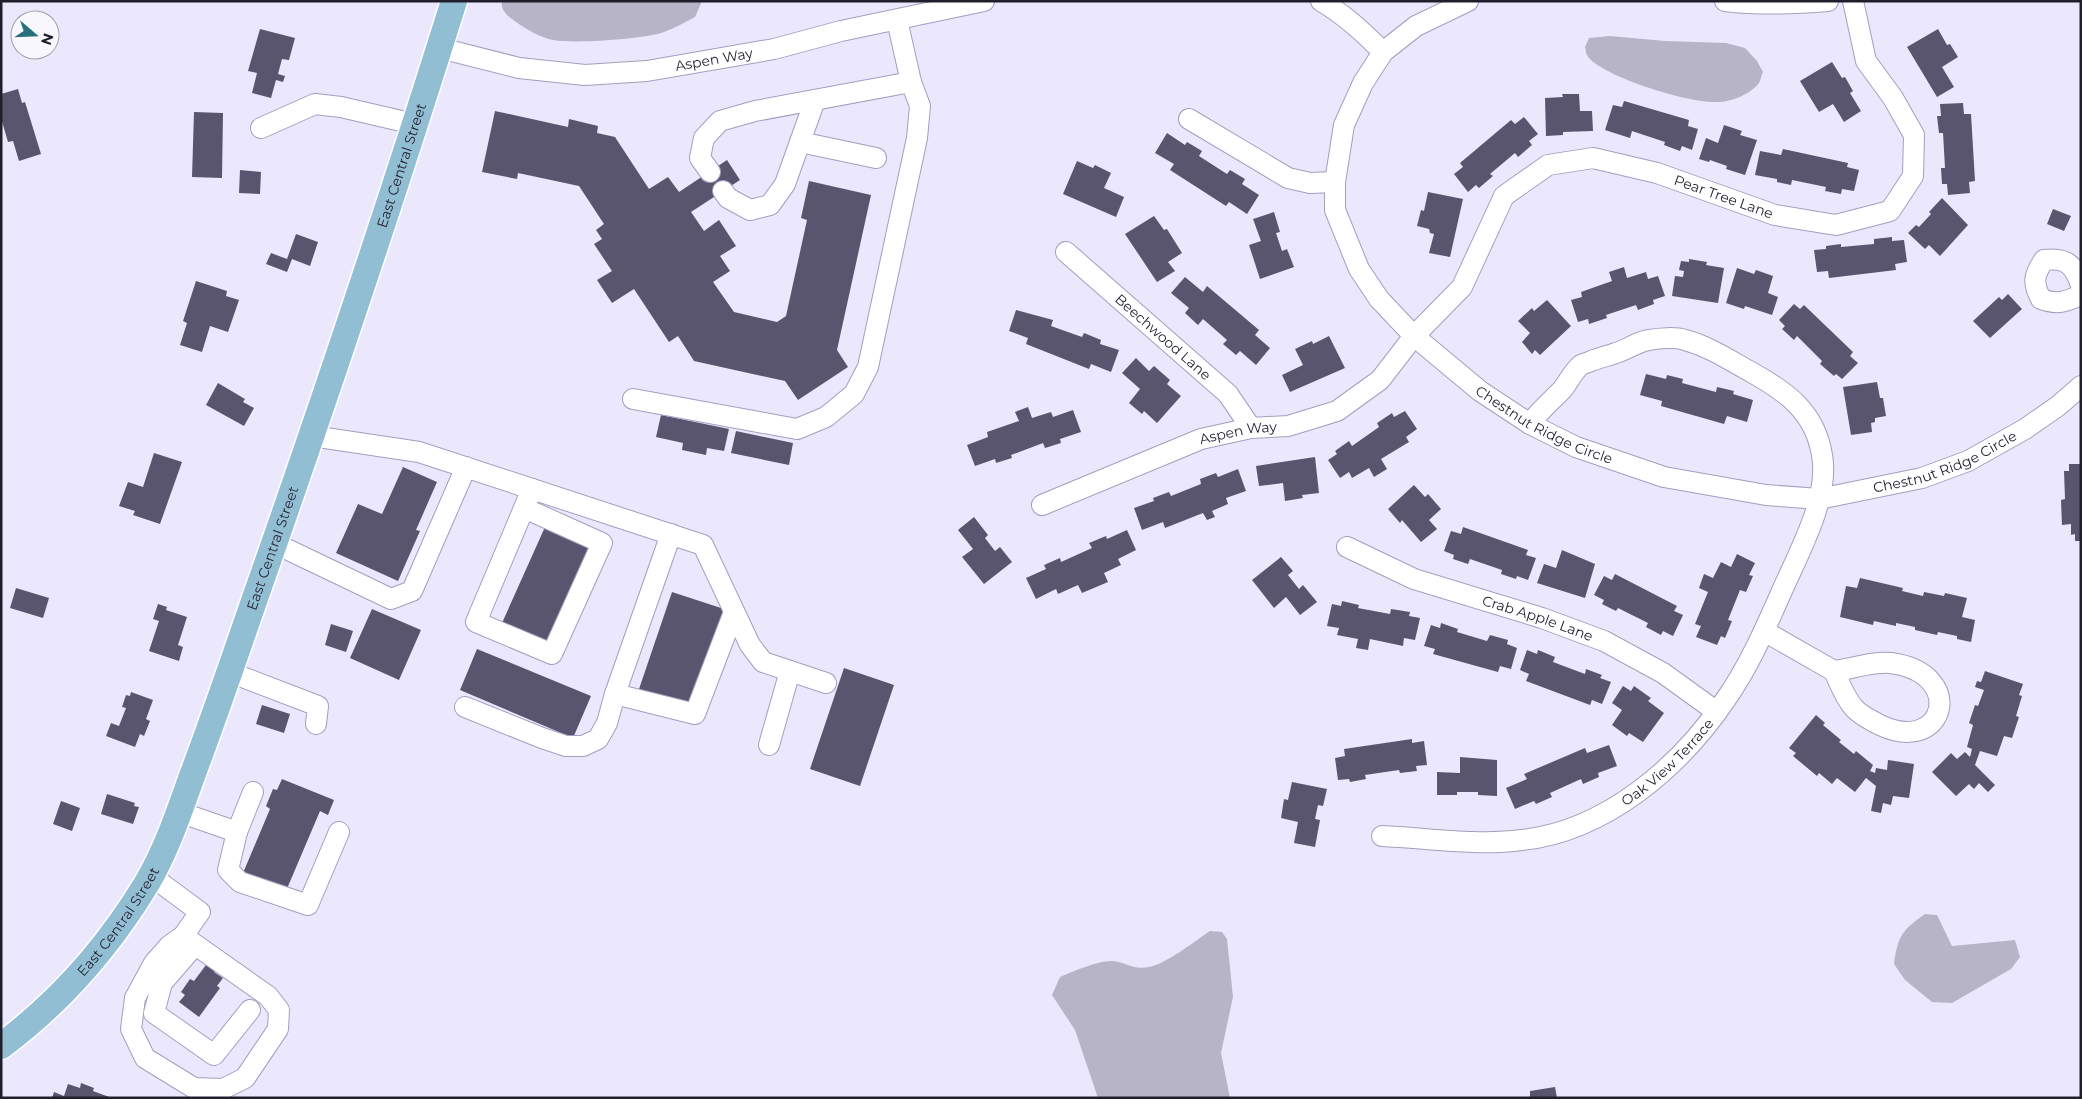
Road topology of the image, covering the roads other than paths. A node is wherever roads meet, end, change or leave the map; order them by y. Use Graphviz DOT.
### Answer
graph roads {
  1 [pos="454,1"];
  2 [pos="984,1"];
  3 [pos="1322,1"];
  4 [pos="1468,1"];
  5 [pos="1725,1"];
  6 [pos="1828,1"];
  7 [pos="1853,1"];
  8 [pos="897,20"];
  9 [pos="440,48"];
  10 [pos="1383,52"];
  11 [pos="911,82"];
  12 [pos="815,100"];
  13 [pos="1188,119"];
  14 [pos="414,124"];
  15 [pos="261,128"];
  16 [pos="800,142"];
  17 [pos="876,158"];
  18 [pos="710,172"];
  19 [pos="1335,182"];
  20 [pos="723,191"];
  21 [pos="1066,252"];
  22 [pos="2081,285"];
  23 [pos="2081,295"];
  24 [pos="1414,336"];
  25 [pos="2081,386"];
  26 [pos="633,399"];
  27 [pos="1530,424"];
  28 [pos="1251,428"];
  29 [pos="312,436"];
  30 [pos="466,467"];
  31 [pos="532,488"];
  32 [pos="1819,499"];
  33 [pos="1042,505"];
  34 [pos="524,508"];
  35 [pos="671,534"];
  36 [pos="274,543"];
  37 [pos="1347,547"];
  38 [pos="734,612"];
  39 [pos="1764,631"];
  40 [pos="790,671"];
  41 [pos="1834,671"];
  42 [pos="229,672"];
  43 [pos="826,683"];
  44 [pos="615,694"];
  45 [pos="465,707"];
  46 [pos="1717,712"];
  47 [pos="316,724"];
  48 [pos="769,745"];
  49 [pos="253,792"];
  50 [pos="179,812"];
  51 [pos="237,832"];
  52 [pos="339,832"];
  53 [pos="1382,836"];
  54 [pos="150,875"];
  55 [pos="189,940"];
  56 [pos="250,1010"];
  57 [pos="1,1046"];
  1 -- 9 [label="main road, East Central Street"];
  2 -- 8 [label="street, Aspen Way"];
  3 -- 10 [label="street"];
  4 -- 10 [label="street, Chestnut Ridge Circle"];
  5 -- 6 [label="street"];
  7 -- 24 [label="street, Pear Tree Lane"];
  8 -- 9 [label="street, Aspen Way"];
  8 -- 11 [label="street"];
  9 -- 14 [label="main road, East Central Street"];
  10 -- 19 [label="street, Chestnut Ridge Circle"];
  11 -- 12 [label="street"];
  11 -- 26 [label="street"];
  12 -- 16 [label="street"];
  12 -- 18 [label="street"];
  13 -- 19 [label="street"];
  14 -- 15 [label="street"];
  14 -- 29 [label="main road, East Central Street"];
  16 -- 17 [label="street"];
  16 -- 20 [label="street"];
  19 -- 24 [label="street, Chestnut Ridge Circle"];
  21 -- 28 [label="street, Beechwood Lane"];
  22 -- 23 [label="street"];
  24 -- 27 [label="street, Chestnut Ridge Circle"];
  24 -- 28 [label="street, Aspen Way"];
  25 -- 32 [label="street, Chestnut Ridge Circle"];
  27 -- 32 [label="street, Chestnut Ridge Circle"];
  27 -- 32 [label="street, Oak View Terrace"];
  28 -- 33 [label="street, Aspen Way"];
  29 -- 30 [label="street"];
  29 -- 36 [label="main road, East Central Street"];
  30 -- 31 [label="street"];
  30 -- 36 [label="street"];
  31 -- 34 [label="street"];
  31 -- 35 [label="street"];
  32 -- 39 [label="street, Oak View Terrace"];
  34 -- 34 [label="street"];
  35 -- 38 [label="street"];
  35 -- 44 [label="street"];
  36 -- 42 [label="main road, East Central Street"];
  37 -- 46 [label="street, Crab Apple Lane"];
  38 -- 40 [label="street"];
  38 -- 44 [label="street"];
  39 -- 41 [label="street"];
  39 -- 46 [label="street, Oak View Terrace"];
  40 -- 43 [label="street"];
  40 -- 48 [label="street"];
  41 -- 41 [label="street"];
  42 -- 47 [label="street"];
  42 -- 50 [label="main road, East Central Street"];
  44 -- 45 [label="street"];
  46 -- 53 [label="street, Oak View Terrace"];
  49 -- 51 [label="street"];
  50 -- 51 [label="street"];
  50 -- 54 [label="main road, East Central Street"];
  51 -- 52 [label="street"];
  54 -- 55 [label="street"];
  54 -- 57 [label="main road, East Central Street"];
  55 -- 55 [label="street"];
  55 -- 56 [label="street"];
}
